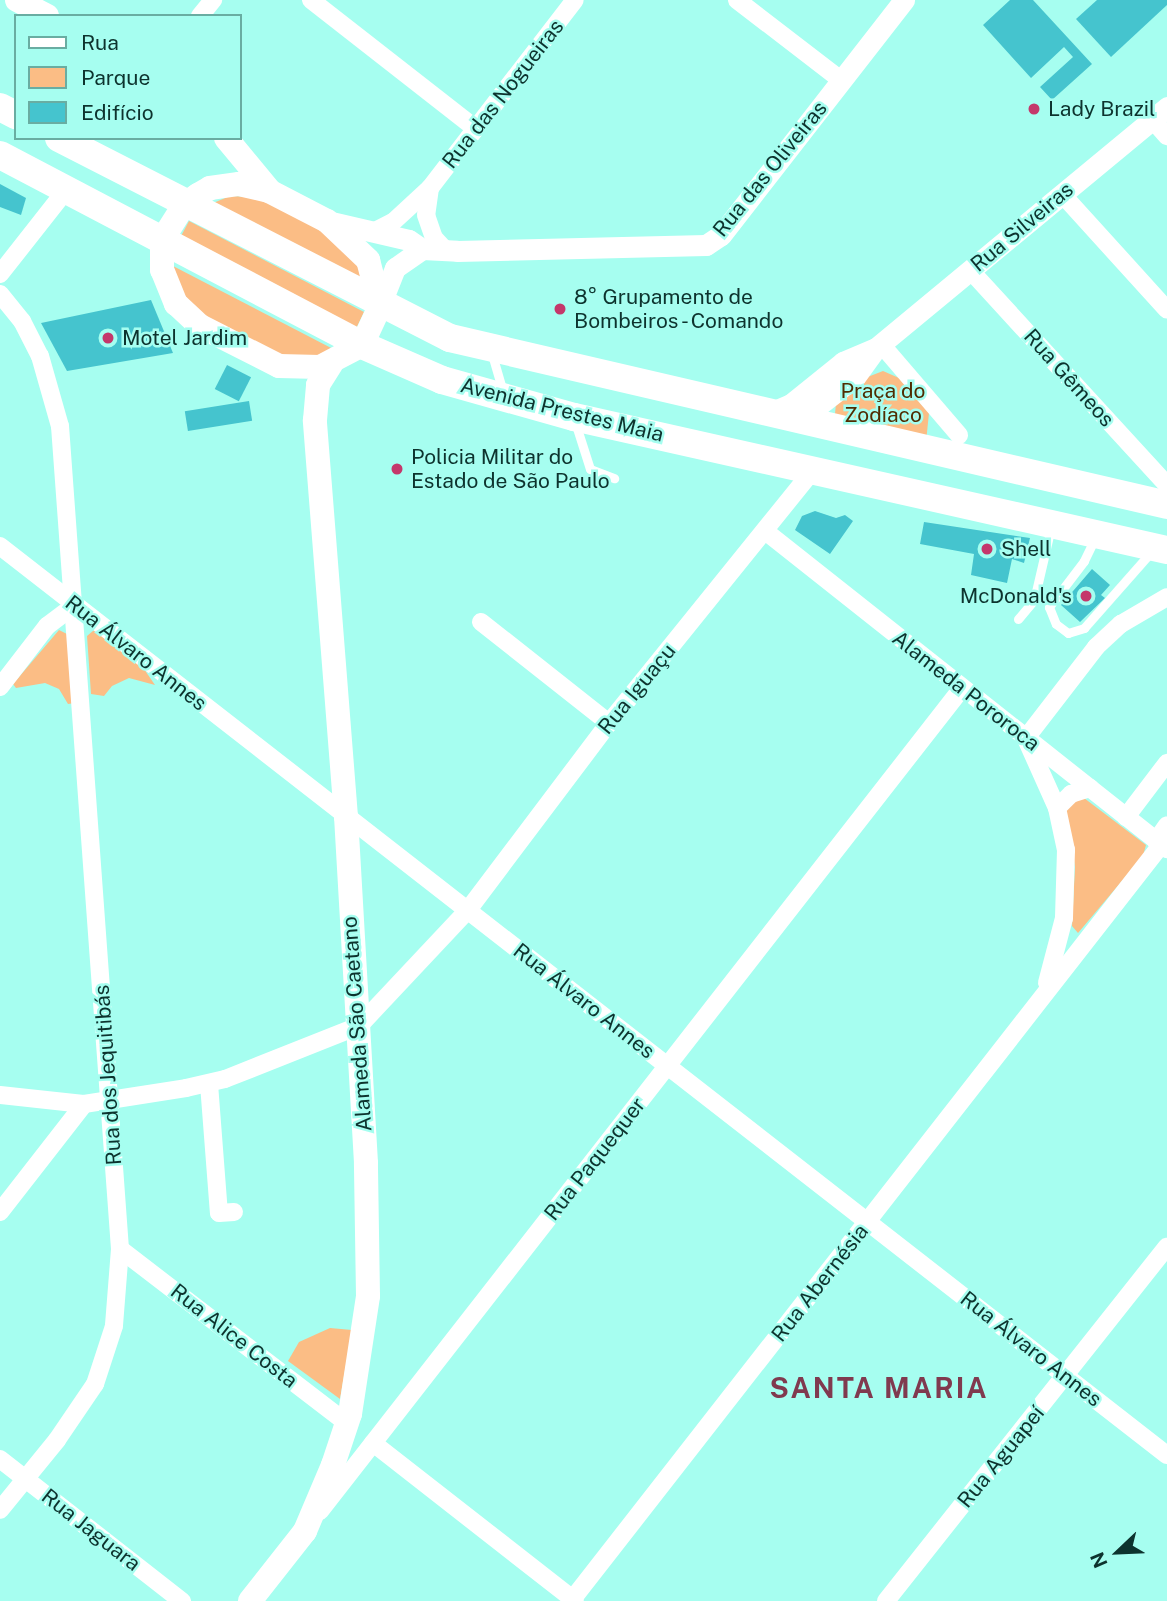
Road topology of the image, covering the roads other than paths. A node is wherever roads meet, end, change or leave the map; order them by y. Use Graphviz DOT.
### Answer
graph roads {
  1 [pos="17,0"];
  2 [pos="213,0"];
  3 [pos="311,0"];
  4 [pos="576,0"];
  5 [pos="737,0"];
  6 [pos="904,0"];
  7 [pos="43,14"];
  8 [pos="202,14"];
  9 [pos="841,80"];
  10 [pos="1159,113"];
  11 [pos="476,129"];
  12 [pos="1167,136"];
  13 [pos="67,140"];
  14 [pos="223,140"];
  15 [pos="225,140"];
  16 [pos="97,147"];
  17 [pos="0,155"];
  18 [pos="210,188"];
  19 [pos="430,188"];
  20 [pos="66,190"];
  21 [pos="269,191"];
  22 [pos="1062,194"];
  23 [pos="184,205"];
  24 [pos="327,222"];
  25 [pos="373,232"];
  26 [pos="162,240"];
  27 [pos="422,249"];
  28 [pos="445,250"];
  29 [pos="970,270"];
  30 [pos="0,274"];
  31 [pos="0,294"];
  32 [pos="380,306"];
  33 [pos="1167,310"];
  34 [pos="362,345"];
  35 [pos="879,346"];
  36 [pos="491,349"];
  37 [pos="331,364"];
  38 [pos="279,366"];
  39 [pos="506,400"];
  40 [pos="770,413"];
  41 [pos="574,417"];
  42 [pos="801,419"];
  43 [pos="315,420"];
  44 [pos="959,435"];
  45 [pos="736,451"];
  46 [pos="812,471"];
  47 [pos="614,478"];
  48 [pos="1167,485"];
  49 [pos="1167,505"];
  50 [pos="1051,525"];
  51 [pos="765,531"];
  52 [pos="1096,535"];
  53 [pos="0,546"];
  54 [pos="1161,549"];
  55 [pos="1167,597"];
  56 [pos="75,605"];
  57 [pos="1018,619"];
  58 [pos="481,622"];
  59 [pos="0,687"];
  60 [pos="962,688"];
  61 [pos="609,723"];
  62 [pos="1026,738"];
  63 [pos="1167,763"];
  64 [pos="1090,788"];
  65 [pos="1057,808"];
  66 [pos="346,817"];
  67 [pos="1126,817"];
  68 [pos="1167,825"];
  69 [pos="1161,845"];
  70 [pos="467,910"];
  71 [pos="1042,998"];
  72 [pos="359,1026"];
  73 [pos="667,1066"];
  74 [pos="209,1084"];
  75 [pos="0,1095"];
  76 [pos="109,1101"];
  77 [pos="84,1104"];
  78 [pos="0,1212"];
  79 [pos="233,1212"];
  80 [pos="867,1222"];
  81 [pos="1167,1247"];
  82 [pos="120,1249"];
  83 [pos="1066,1376"];
  84 [pos="347,1423"];
  85 [pos="373,1443"];
  86 [pos="1167,1455"];
  87 [pos="0,1458"];
  88 [pos="26,1479"];
  89 [pos="0,1510"];
  90 [pos="304,1531"];
  91 [pos="573,1600"];
  92 [pos="182,1601"];
  93 [pos="250,1601"];
  94 [pos="886,1601"];
  1 -- 7 [label="main road"];
  2 -- 8 [label="street"];
  3 -- 11 [label="street"];
  4 -- 11 [label="street, Rua das Nogueiras"];
  5 -- 9 [label="street"];
  6 -- 9 [label="street, Rua das Oliveiras"];
  9 -- 28 [label="street, Rua das Oliveiras"];
  10 -- 12 [label="street"];
  10 -- 22 [label="street, Rua Silveiras"];
  11 -- 19 [label="street, Rua das Nogueiras"];
  13 -- 16 [label="highway, Avenida Prestes Maia"];
  14 -- 18 [label="main road"];
  15 -- 21 [label="main road"];
  16 -- 23 [label="highway, Avenida Prestes Maia"];
  17 -- 20 [label="highway, Avenida Prestes Maia"];
  18 -- 21 [label="main road"];
  18 -- 23 [label="main road"];
  19 -- 25 [label="street, Rua das Nogueiras"];
  19 -- 28 [label="street, Rua das Nogueiras"];
  20 -- 26 [label="highway, Avenida Prestes Maia"];
  20 -- 30 [label="street"];
  21 -- 24 [label="main road"];
  22 -- 29 [label="street, Rua Silveiras"];
  22 -- 33 [label="street"];
  23 -- 26 [label="main road"];
  23 -- 32 [label="highway, Avenida Prestes Maia"];
  24 -- 25 [label="street, Rua das Oliveiras"];
  24 -- 32 [label="main road"];
  25 -- 27 [label="street, Rua das Oliveiras"];
  26 -- 34 [label="highway, Avenida Prestes Maia"];
  26 -- 38 [label="main road"];
  27 -- 28 [label="street, Rua das Oliveiras"];
  27 -- 32 [label="street"];
  29 -- 35 [label="street, Rua Silveiras"];
  29 -- 48 [label="street, Rua Gêmeos"];
  31 -- 56 [label="street, Rua dos Jequitibás"];
  32 -- 34 [label="main road"];
  32 -- 36 [label="highway, Avenida Prestes Maia"];
  34 -- 37 [label="main road"];
  34 -- 39 [label="highway, Avenida Prestes Maia"];
  35 -- 40 [label="street, Rua Silveiras"];
  35 -- 42 [label="street, Rua Silveiras"];
  35 -- 44 [label="street"];
  36 -- 39 [label="lane"];
  36 -- 40 [label="highway, Avenida Prestes Maia"];
  37 -- 38 [label="main road"];
  37 -- 43 [label="main road, Alameda São Caetano"];
  38 -- 43 [label="main road, Alameda São Caetano"];
  39 -- 41 [label="highway, Avenida Prestes Maia"];
  40 -- 42 [label="highway, Avenida Prestes Maia"];
  41 -- 45 [label="highway, Avenida Prestes Maia"];
  41 -- 47 [label="lane"];
  42 -- 45 [label="highway"];
  42 -- 49 [label="highway, Avenida Prestes Maia"];
  43 -- 66 [label="main road, Alameda São Caetano"];
  45 -- 46 [label="highway, Avenida Prestes Maia"];
  46 -- 50 [label="highway, Avenida Prestes Maia"];
  46 -- 51 [label="street, Rua Iguaçu"];
  50 -- 52 [label="highway, Avenida Prestes Maia"];
  50 -- 57 [label="lane"];
  51 -- 60 [label="street, Alameda Pororoca"];
  51 -- 61 [label="street, Rua Iguaçu"];
  52 -- 54 [label="highway, Avenida Prestes Maia"];
  52 -- 54 [label="lane"];
  53 -- 56 [label="street, Rua Álvaro Annes"];
  55 -- 62 [label="street"];
  56 -- 59 [label="street"];
  56 -- 66 [label="street, Rua Álvaro Annes"];
  56 -- 76 [label="street, Rua dos Jequitibás"];
  58 -- 61 [label="street"];
  60 -- 62 [label="street, Alameda Pororoca"];
  60 -- 73 [label="street, Rua Paquequer"];
  61 -- 70 [label="street, Rua Iguaçu"];
  62 -- 64 [label="street, Alameda Pororoca"];
  62 -- 65 [label="street"];
  63 -- 67 [label="street"];
  64 -- 65 [label="street"];
  64 -- 67 [label="street, Alameda Pororoca"];
  65 -- 71 [label="street"];
  66 -- 70 [label="street, Rua Álvaro Annes"];
  66 -- 72 [label="main road, Alameda São Caetano"];
  67 -- 69 [label="street, Alameda Pororoca"];
  68 -- 69 [label="street, Rua Abernésia"];
  69 -- 71 [label="street, Rua Abernésia"];
  70 -- 72 [label="street, Rua Iguaçu"];
  70 -- 73 [label="street, Rua Álvaro Annes"];
  71 -- 80 [label="street, Rua Abernésia"];
  72 -- 74 [label="street"];
  72 -- 84 [label="main road, Alameda São Caetano"];
  73 -- 80 [label="street, Rua Álvaro Annes"];
  73 -- 85 [label="street, Rua Paquequer"];
  74 -- 76 [label="street"];
  74 -- 79 [label="street"];
  75 -- 77 [label="street"];
  76 -- 77 [label="street"];
  76 -- 82 [label="street, Rua dos Jequitibás"];
  77 -- 78 [label="street"];
  80 -- 83 [label="street, Rua Álvaro Annes"];
  80 -- 91 [label="street, Rua Abernésia"];
  81 -- 83 [label="street, Rua Aguapeí"];
  82 -- 84 [label="street, Rua Alice Costa"];
  82 -- 88 [label="street, Rua dos Jequitibás"];
  83 -- 86 [label="street, Rua Álvaro Annes"];
  83 -- 94 [label="street, Rua Aguapeí"];
  84 -- 90 [label="main road, Alameda São Caetano"];
  85 -- 90 [label="street, Rua Paquequer"];
  85 -- 91 [label="street"];
  87 -- 88 [label="street, Rua Jaguara"];
  88 -- 89 [label="street, Rua dos Jequitibás"];
  88 -- 92 [label="street, Rua Jaguara"];
  90 -- 93 [label="main road, Alameda São Caetano"];
}
